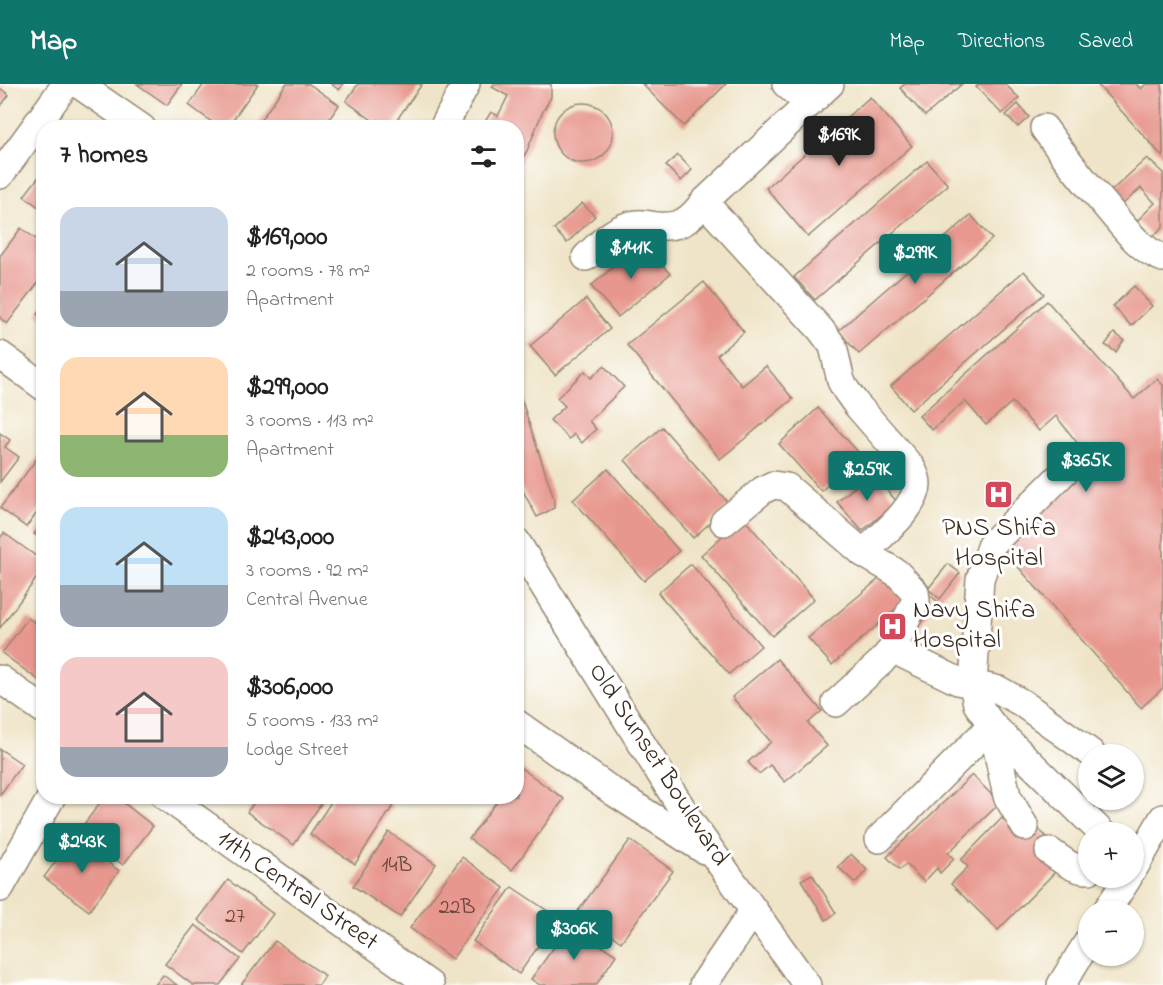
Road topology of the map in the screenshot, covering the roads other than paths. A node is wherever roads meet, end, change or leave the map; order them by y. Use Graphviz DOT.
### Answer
graph roads {
  1 [pos="66,84"];
  2 [pos="78,84"];
  3 [pos="466,84"];
  4 [pos="786,84"];
  5 [pos="830,84"];
  6 [pos="809,104"];
  7 [pos="40,120"];
  8 [pos="130,120"];
  9 [pos="447,120"];
  10 [pos="36,125"];
  11 [pos="1044,128"];
  12 [pos="0,175"];
  13 [pos="704,202"];
  14 [pos="586,256"];
  15 [pos="1163,258"];
  16 [pos="0,355"];
  17 [pos="36,381"];
  18 [pos="1071,465"];
  19 [pos="724,522"];
  20 [pos="863,553"];
  21 [pos="524,554"];
  22 [pos="892,649"];
  23 [pos="0,679"];
  24 [pos="973,684"];
  25 [pos="836,703"];
  26 [pos="36,704"];
  27 [pos="992,726"];
  28 [pos="524,729"];
  29 [pos="1079,744"];
  30 [pos="47,804"];
  31 [pos="176,804"];
  32 [pos="1163,818"];
  33 [pos="1091,822"];
  34 [pos="1025,826"];
  35 [pos="879,840"];
  36 [pos="1144,850"];
  37 [pos="1049,851"];
  38 [pos="716,858"];
  39 [pos="1078,868"];
  40 [pos="0,888"];
  41 [pos="754,910"];
  42 [pos="1078,958"];
  43 [pos="430,985"];
  44 [pos="703,985"];
  45 [pos="807,985"];
  46 [pos="1061,985"];
  1 -- 7 [label="street"];
  2 -- 8 [label="street"];
  3 -- 9 [label="street"];
  4 -- 6 [label="street"];
  5 -- 6 [label="street"];
  6 -- 13 [label="street"];
  10 -- 12 [label="street"];
  11 -- 15 [label="street"];
  13 -- 14 [label="street"];
  13 -- 20 [label="street"];
  16 -- 17 [label="street"];
  18 -- 24 [label="street"];
  19 -- 20 [label="street"];
  20 -- 22 [label="street"];
  21 -- 38 [label="street, Old Sunset Boulevard"];
  22 -- 24 [label="street"];
  22 -- 25 [label="street"];
  23 -- 26 [label="street"];
  24 -- 27 [label="street"];
  24 -- 29 [label="street"];
  27 -- 33 [label="street"];
  27 -- 34 [label="street"];
  27 -- 35 [label="street"];
  28 -- 38 [label="street"];
  30 -- 40 [label="street"];
  31 -- 43 [label="street, 11th Central Street"];
  32 -- 36 [label="street"];
  37 -- 39 [label="street"];
  38 -- 41 [label="street, Old Sunset Boulevard"];
  41 -- 44 [label="street"];
  41 -- 45 [label="street, Old Sunset Boulevard"];
  42 -- 46 [label="street"];
}
